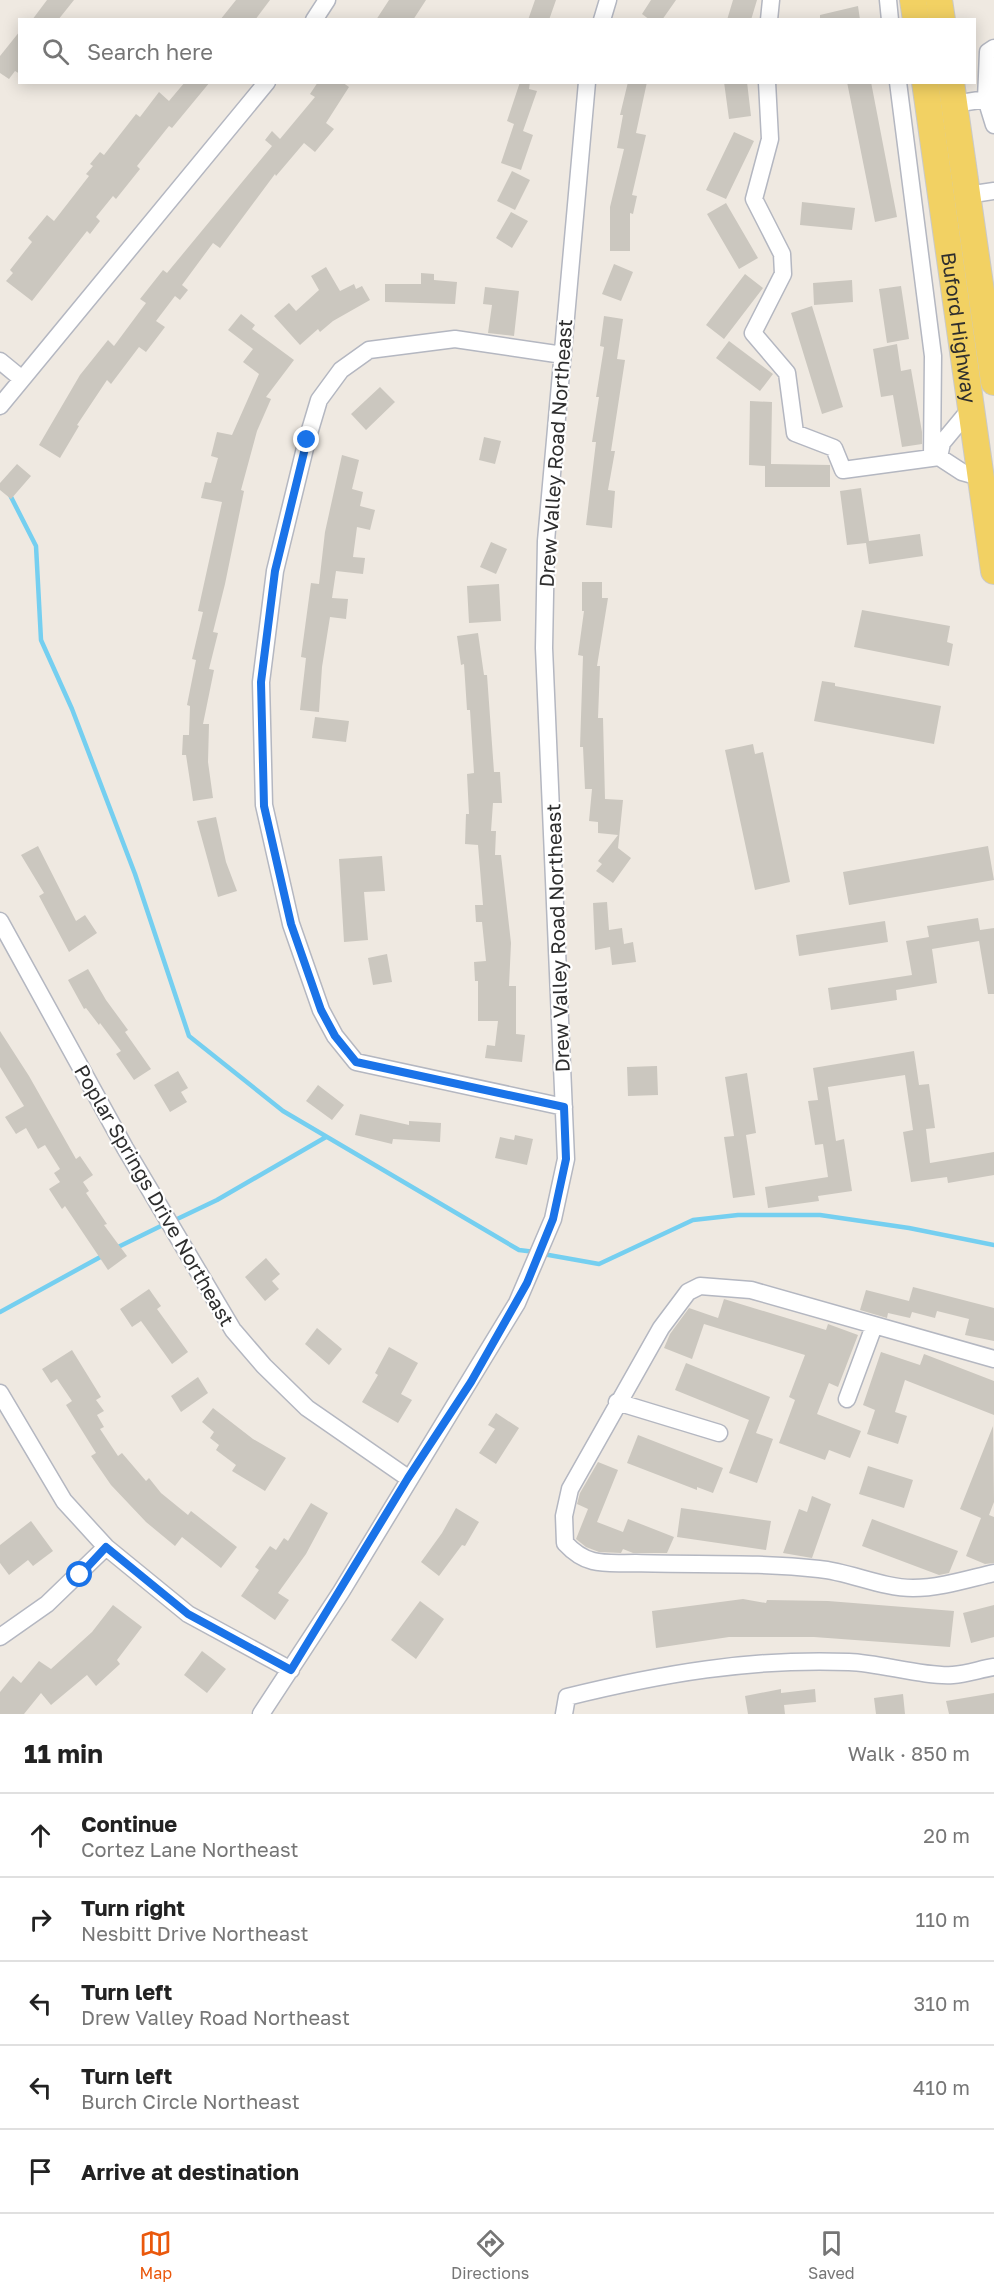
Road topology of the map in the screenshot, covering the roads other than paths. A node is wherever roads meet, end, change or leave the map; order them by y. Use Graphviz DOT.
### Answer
graph roads {
  1 [pos="327,0"];
  2 [pos="608,0"];
  3 [pos="771,0"];
  4 [pos="888,0"];
  5 [pos="913,0"];
  6 [pos="939,0"];
  7 [pos="315,18"];
  8 [pos="603,18"];
  9 [pos="769,18"];
  10 [pos="890,18"];
  11 [pos="916,18"];
  12 [pos="942,18"];
  13 [pos="994,48"];
  14 [pos="265,84"];
  15 [pos="586,84"];
  16 [pos="767,84"];
  17 [pos="898,84"];
  18 [pos="925,84"];
  19 [pos="953,93"];
  20 [pos="986,99"];
  21 [pos="994,125"];
  22 [pos="994,191"];
  23 [pos="967,195"];
  24 [pos="562,355"];
  25 [pos="0,361"];
  26 [pos="22,380"];
  27 [pos="994,382"];
  28 [pos="0,406"];
  29 [pos="971,408"];
  30 [pos="936,457"];
  31 [pos="980,477"];
  32 [pos="994,571"];
  33 [pos="0,921"];
  34 [pos="564,1107"];
  35 [pos="874,1326"];
  36 [pos="994,1359"];
  37 [pos="0,1393"];
  38 [pos="848,1399"];
  39 [pos="617,1402"];
  40 [pos="719,1433"];
  41 [pos="408,1478"];
  42 [pos="106,1547"];
  43 [pos="994,1573"];
  44 [pos="0,1637"];
  45 [pos="994,1667"];
  46 [pos="291,1670"];
  47 [pos="261,1714"];
  48 [pos="564,1714"];
  1 -- 7 [label="street"];
  2 -- 8 [label="street"];
  3 -- 9 [label="street"];
  4 -- 10 [label="street"];
  5 -- 11 [label="main road"];
  6 -- 12 [label="main road"];
  13 -- 20 [label="street"];
  14 -- 26 [label="street"];
  15 -- 24 [label="street, Drew Valley Road Northeast"];
  16 -- 30 [label="street"];
  17 -- 30 [label="street"];
  18 -- 29 [label="main road, Buford Highway"];
  19 -- 20 [label="street"];
  19 -- 23 [label="main road, Buford Highway"];
  20 -- 21 [label="street"];
  22 -- 23 [label="street"];
  23 -- 27 [label="main road, Buford Highway"];
  24 -- 34 [label="street, Drew Valley Road Northeast"];
  24 -- 34 [label="street"];
  25 -- 26 [label="street"];
  26 -- 28 [label="street"];
  29 -- 30 [label="street"];
  29 -- 31 [label="main road, Buford Highway"];
  30 -- 31 [label="street"];
  31 -- 32 [label="main road, Buford Highway"];
  33 -- 41 [label="street, Poplar Springs Drive Northeast"];
  34 -- 41 [label="street, Drew Valley Road Northeast"];
  35 -- 36 [label="street"];
  35 -- 38 [label="street"];
  35 -- 39 [label="street"];
  37 -- 42 [label="street"];
  39 -- 40 [label="street"];
  39 -- 43 [label="street"];
  41 -- 46 [label="street, Drew Valley Road Northeast"];
  42 -- 44 [label="street"];
  42 -- 46 [label="street"];
  45 -- 48 [label="street"];
  46 -- 47 [label="street, Drew Valley Road Northeast"];
}
